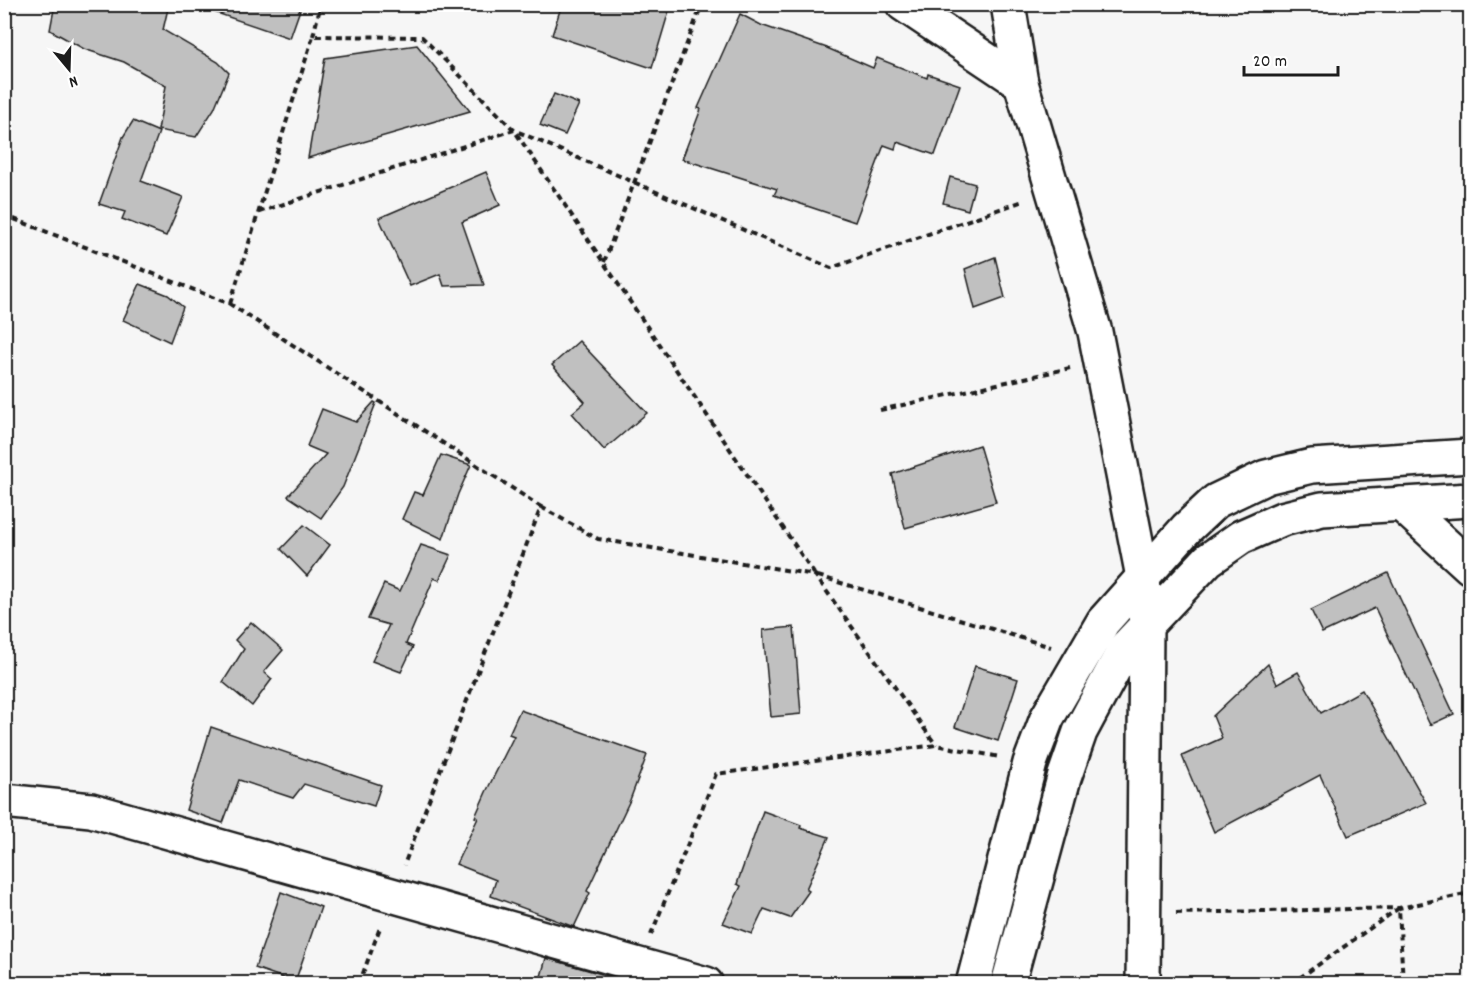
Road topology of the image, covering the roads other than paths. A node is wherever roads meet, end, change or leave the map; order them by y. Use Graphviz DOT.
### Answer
graph roads {
  1 [pos="903,4"];
  2 [pos="1008,4"];
  3 [pos="1021,83"];
  4 [pos="1470,456"];
  5 [pos="1470,500"];
  6 [pos="1401,504"];
  7 [pos="1470,567"];
  8 [pos="1143,577"];
  9 [pos="1146,626"];
  10 [pos="4,801"];
  11 [pos="706,984"];
  12 [pos="973,984"];
  13 [pos="1008,984"];
  14 [pos="1143,984"];
  1 -- 3 [label="street"];
  2 -- 3 [label="street"];
  3 -- 8 [label="street"];
  4 -- 8 [label="street"];
  5 -- 6 [label="street"];
  6 -- 7 [label="street"];
  6 -- 9 [label="street"];
  8 -- 9 [label="street"];
  8 -- 12 [label="street"];
  9 -- 13 [label="street"];
  9 -- 14 [label="street"];
  10 -- 11 [label="street"];
}
